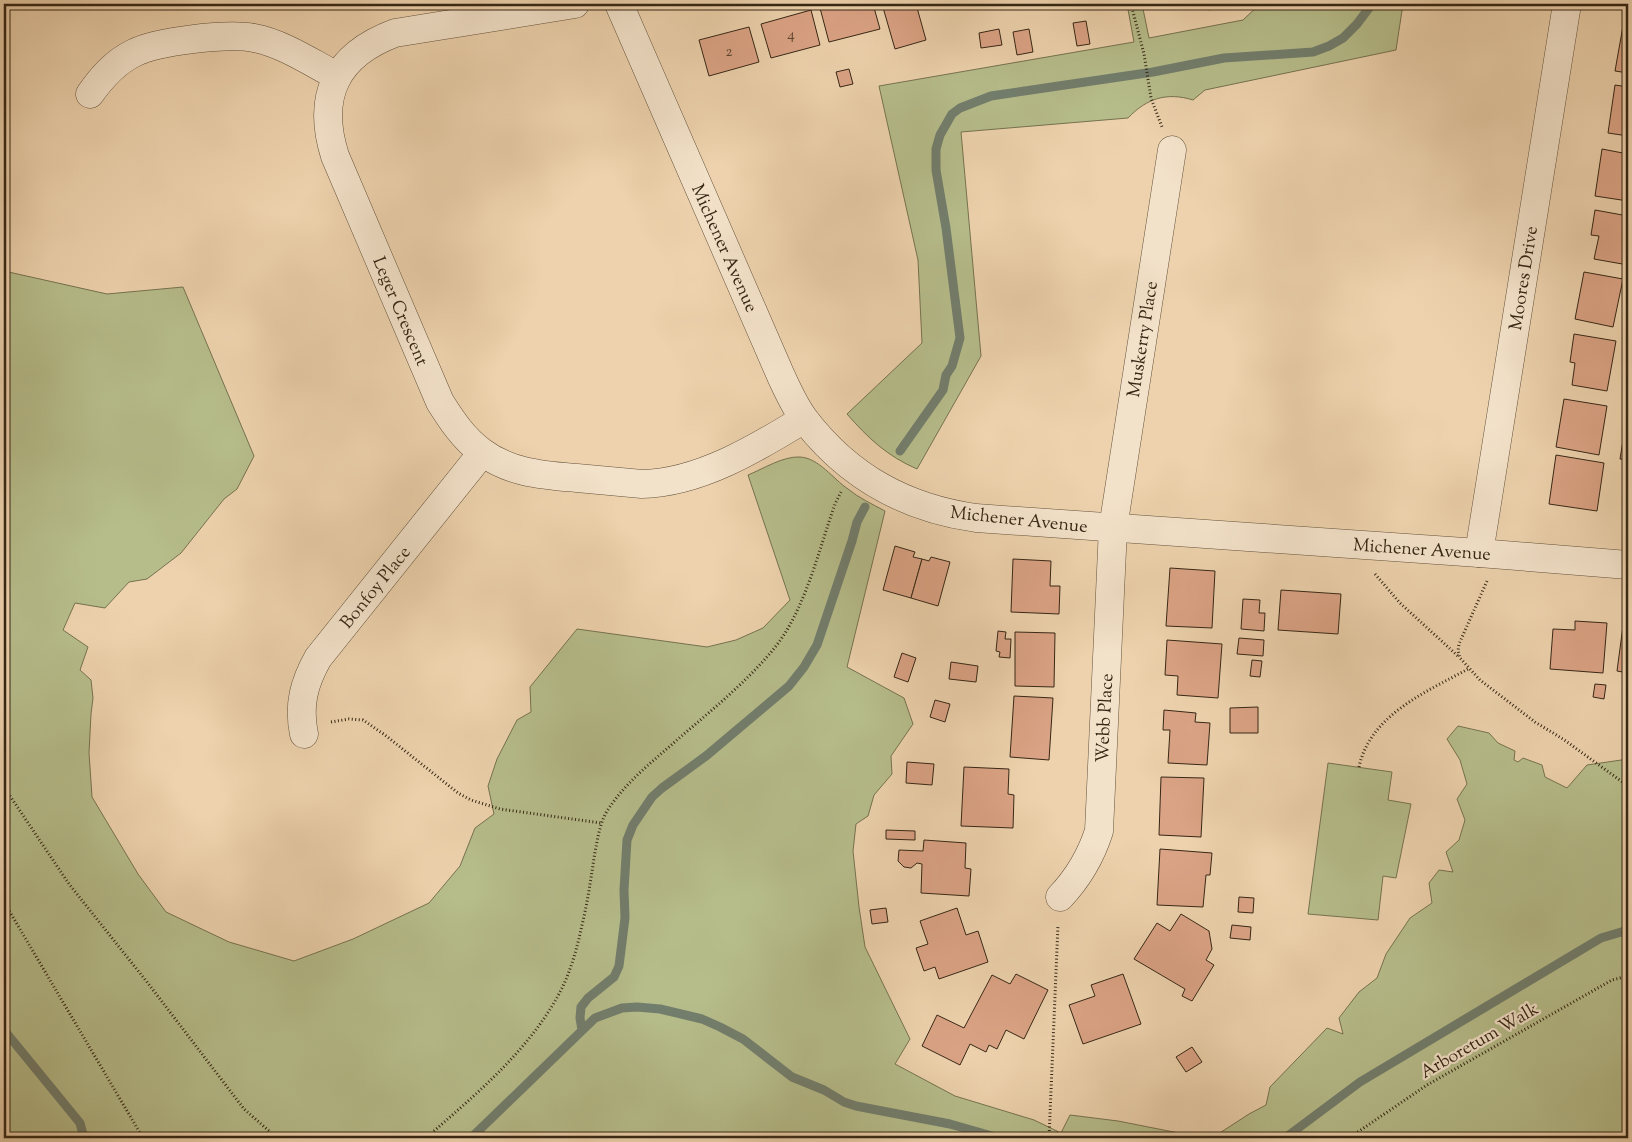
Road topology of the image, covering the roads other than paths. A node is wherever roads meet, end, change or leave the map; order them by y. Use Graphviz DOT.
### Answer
graph roads {
  1 [pos="575,4"];
  2 [pos="619,4"];
  3 [pos="1568,4"];
  4 [pos="338,76"];
  5 [pos="90,94"];
  6 [pos="1172,150"];
  7 [pos="804,418"];
  8 [pos="482,453"];
  9 [pos="1113,528"];
  10 [pos="1484,563"];
  11 [pos="1628,565"];
  12 [pos="304,734"];
  13 [pos="1060,896"];
  1 -- 4 [label="street, Leger Crescent"];
  2 -- 7 [label="street, Michener Avenue"];
  3 -- 10 [label="street, Moores Drive"];
  4 -- 5 [label="street"];
  4 -- 8 [label="street, Leger Crescent"];
  6 -- 9 [label="street, Muskerry Place"];
  7 -- 8 [label="street, Leger Crescent"];
  7 -- 9 [label="street, Michener Avenue"];
  8 -- 12 [label="street, Bonfoy Place"];
  9 -- 10 [label="street, Michener Avenue"];
  9 -- 13 [label="street, Webb Place"];
  10 -- 11 [label="street, Michener Avenue"];
}
